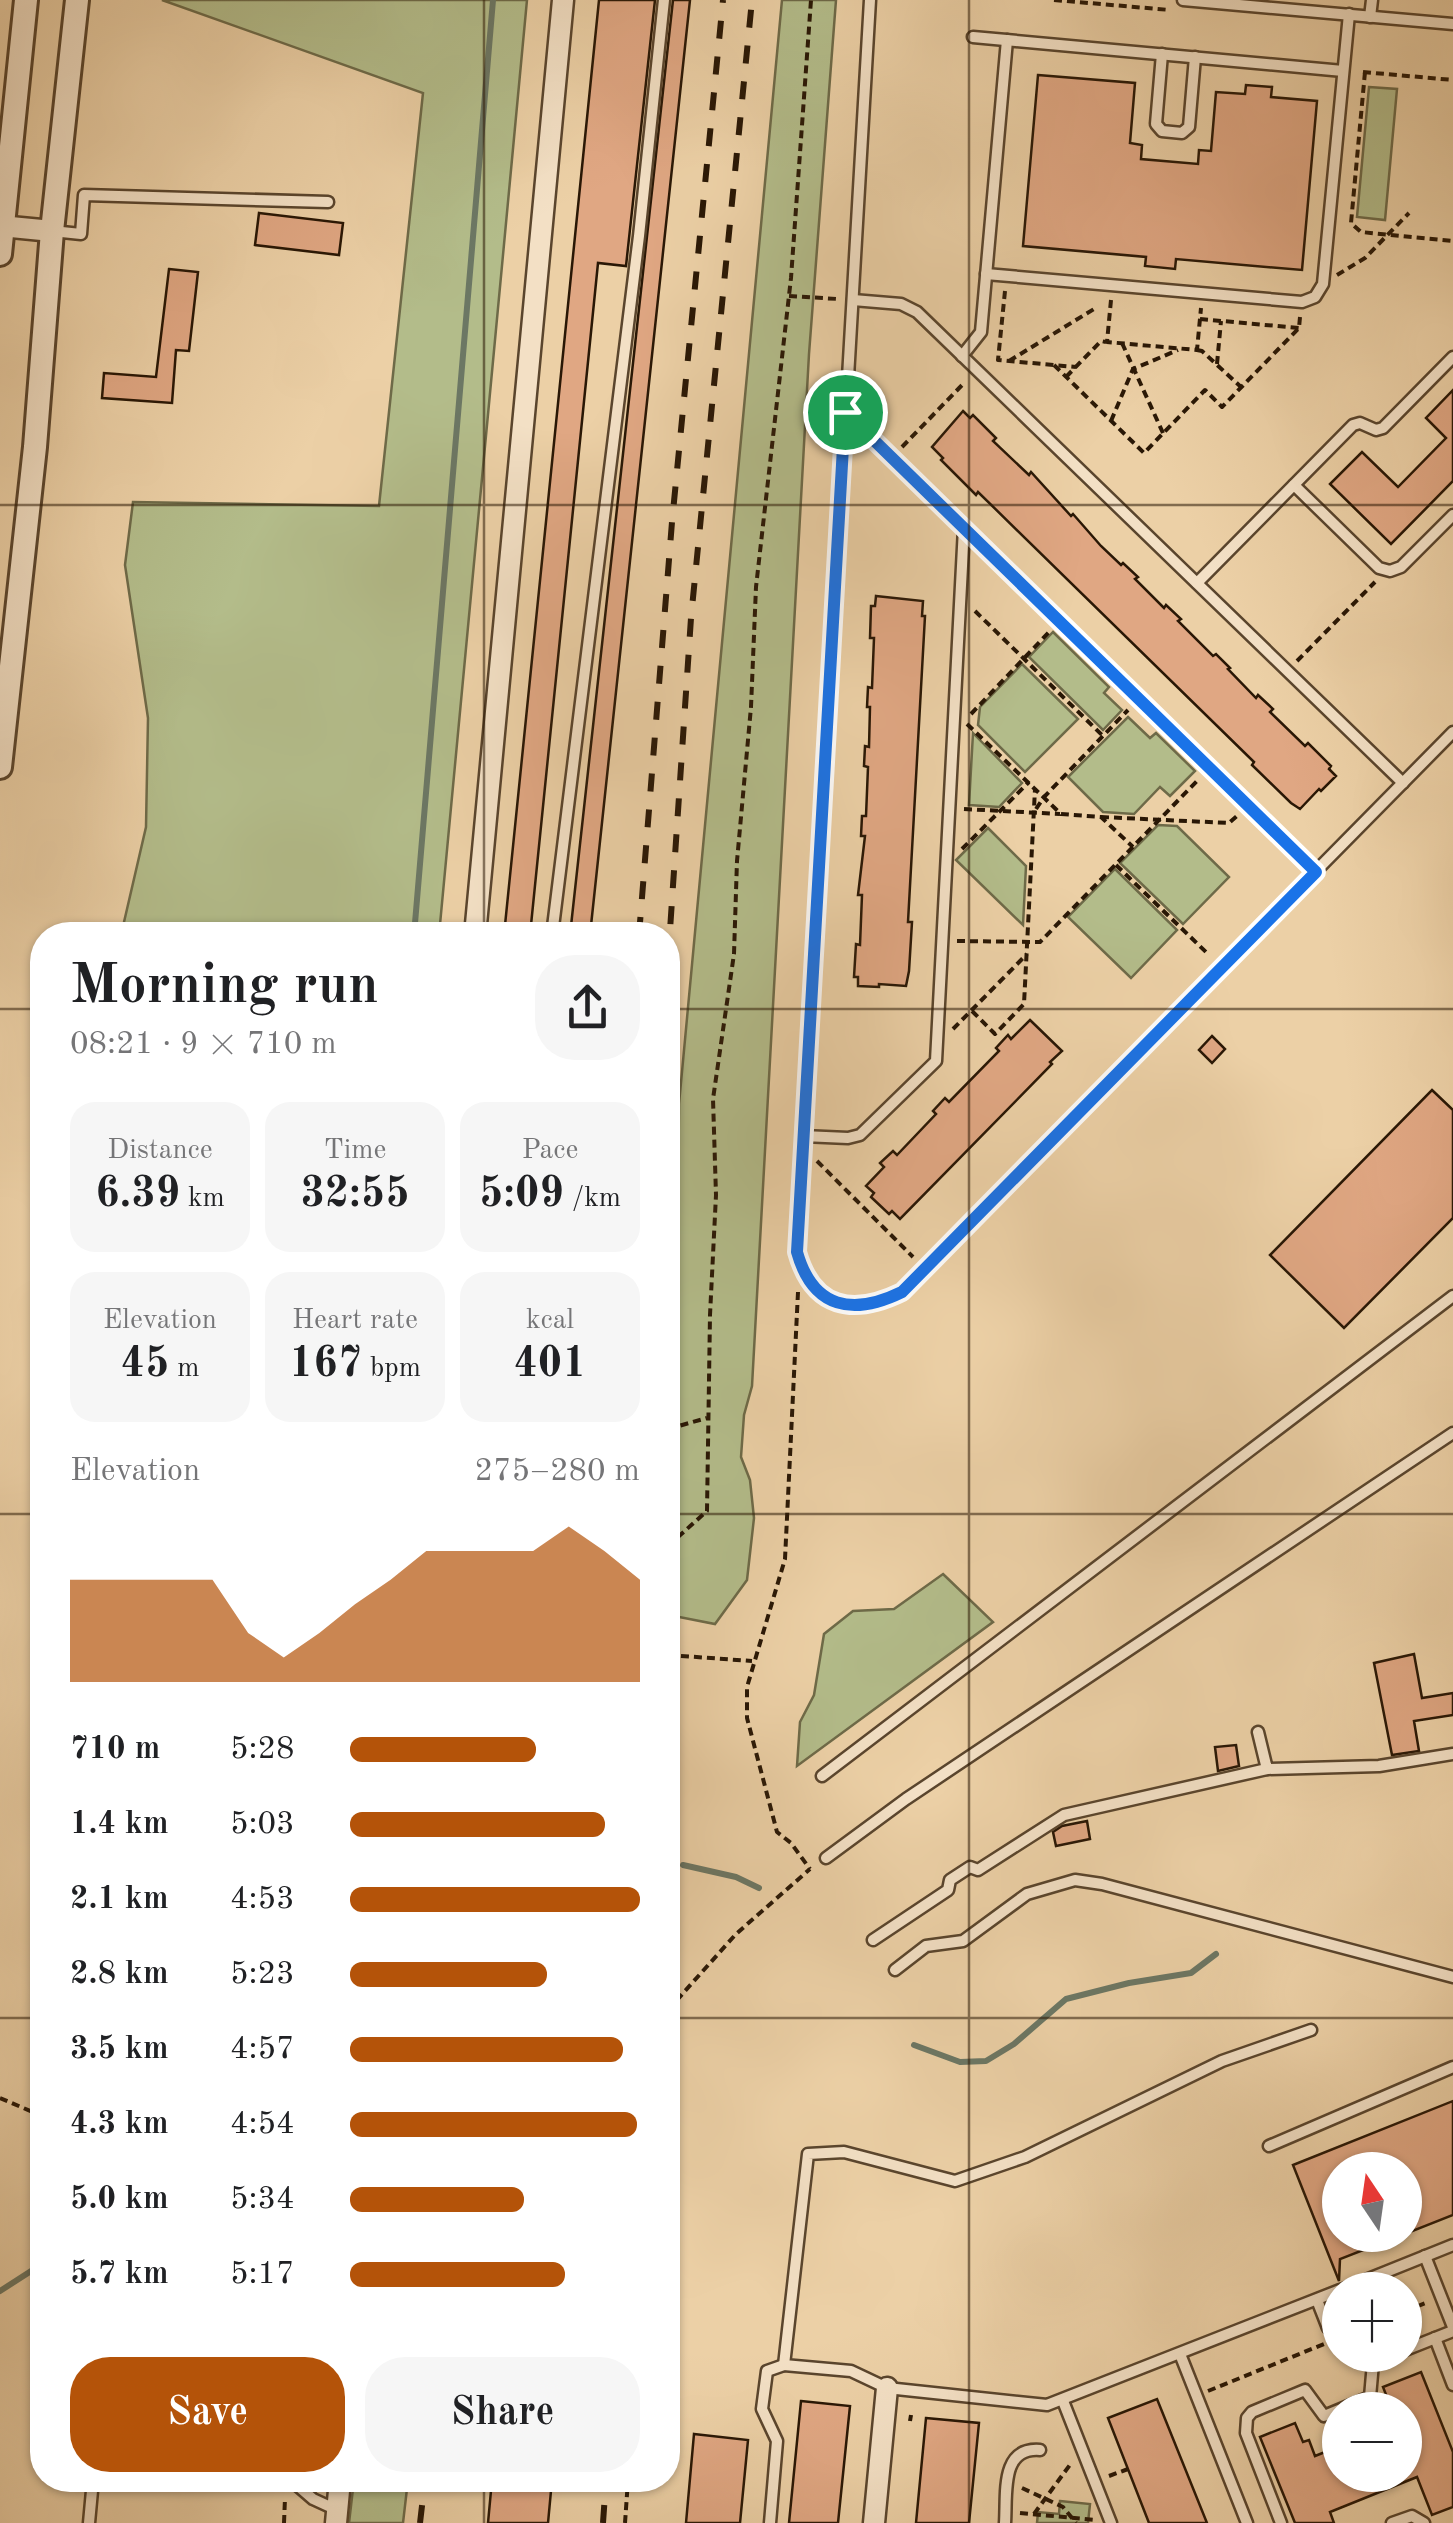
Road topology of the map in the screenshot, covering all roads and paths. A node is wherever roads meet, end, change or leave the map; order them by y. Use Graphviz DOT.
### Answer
graph roads {
  1 [pos="26,0"];
  2 [pos="76,0"];
  3 [pos="563,0"];
  4 [pos="664,0"];
  5 [pos="811,0"];
  6 [pos="870,0"];
  7 [pos="1185,0"];
  8 [pos="1372,0"];
  9 [pos="1307,5"];
  10 [pos="1349,14"];
  11 [pos="1370,16"];
  12 [pos="1453,24"];
  13 [pos="973,37"];
  14 [pos="1007,40"];
  15 [pos="1162,54"];
  16 [pos="1195,57"];
  17 [pos="1343,71"];
  18 [pos="1365,72"];
  19 [pos="1453,80"];
  20 [pos="328,202"];
  21 [pos="1409,214"];
  22 [pos="1,226"];
  23 [pos="52,231"];
  24 [pos="1388,235"];
  25 [pos="1453,240"];
  26 [pos="0,254"];
  27 [pos="986,274"];
  28 [pos="1006,276"];
  29 [pos="1323,284"];
  30 [pos="1112,285"];
  31 [pos="1203,294"];
  32 [pos="789,296"];
  33 [pos="853,300"];
  34 [pos="1302,302"];
  35 [pos="1094,310"];
  36 [pos="1200,319"];
  37 [pos="1221,321"];
  38 [pos="1299,328"];
  39 [pos="1106,342"];
  40 [pos="1122,343"];
  41 [pos="1181,348"];
  42 [pos="1198,350"];
  43 [pos="962,356"];
  44 [pos="1453,357"];
  45 [pos="1009,362"];
  46 [pos="1217,364"];
  47 [pos="1054,365"];
  48 [pos="1076,367"];
  49 [pos="1133,368"];
  50 [pos="1066,377"];
  51 [pos="968,380"];
  52 [pos="1241,387"];
  53 [pos="845,412"];
  54 [pos="1111,421"];
  55 [pos="1164,432"];
  56 [pos="892,458"];
  57 [pos="1294,484"];
  58 [pos="1453,515"];
  59 [pos="964,528"];
  60 [pos="1390,571"];
  61 [pos="1197,583"];
  62 [pos="960,597"];
  63 [pos="1059,621"];
  64 [pos="1023,658"];
  65 [pos="1287,670"];
  66 [pos="1139,699"];
  67 [pos="954,723"];
  68 [pos="971,724"];
  69 [pos="1453,732"];
  70 [pos="1103,736"];
  71 [pos="0,767"];
  72 [pos="1210,768"];
  73 [pos="1029,782"];
  74 [pos="1403,783"];
  75 [pos="1036,788"];
  76 [pos="1044,797"];
  77 [pos="950,809"];
  78 [pos="1000,811"];
  79 [pos="1034,813"];
  80 [pos="1062,814"];
  81 [pos="1101,817"];
  82 [pos="1160,820"];
  83 [pos="1229,824"];
  84 [pos="1133,847"];
  85 [pos="946,865"];
  86 [pos="1116,865"];
  87 [pos="1316,872"];
  88 [pos="476,922"];
  89 [pos="554,922"];
  90 [pos="943,940"];
  91 [pos="1027,944"];
  92 [pos="1027,954"];
  93 [pos="1208,954"];
  94 [pos="972,1010"];
  95 [pos="938,1045"];
  96 [pos="804,1136"];
  97 [pos="817,1161"];
  98 [pos="913,1256"];
  99 [pos="803,1273"];
  100 [pos="1453,1296"];
  101 [pos="707,1418"];
  102 [pos="680,1426"];
  103 [pos="1453,1432"];
  104 [pos="680,1535"];
  105 [pos="680,1656"];
  106 [pos="754,1662"];
  107 [pos="1258,1732"];
  108 [pos="1453,1754"];
  109 [pos="1268,1768"];
  110 [pos="822,1776"];
  111 [pos="826,1858"];
  112 [pos="873,1940"];
  113 [pos="895,1970"];
  114 [pos="1453,1978"];
  115 [pos="680,1997"];
  116 [pos="1311,2030"];
  117 [pos="1453,2066"];
  118 [pos="0,2098"];
  119 [pos="30,2111"];
  120 [pos="1269,2146"];
  121 [pos="1453,2245"];
  122 [pos="1425,2256"];
  123 [pos="1385,2272"];
  124 [pos="1322,2298"];
  125 [pos="1316,2300"];
  126 [pos="1322,2314"];
  127 [pos="1453,2329"];
  128 [pos="1435,2338"];
  129 [pos="1422,2343"];
  130 [pos="1322,2345"];
  131 [pos="1180,2354"];
  132 [pos="784,2365"];
  133 [pos="1372,2372"];
  134 [pos="1453,2385"];
  135 [pos="887,2388"];
  136 [pos="1208,2391"];
  137 [pos="1063,2401"];
  138 [pos="1040,2450"];
  139 [pos="1084,2455"];
  140 [pos="1128,2468"];
  141 [pos="1107,2477"];
  142 [pos="1009,2482"];
  143 [pos="92,2492"];
  144 [pos="287,2492"];
  145 [pos="301,2492"];
  146 [pos="627,2492"];
  147 [pos="1044,2498"];
  148 [pos="1034,2514"];
  149 [pos="337,2516"];
  150 [pos="1049,2516"];
  151 [pos="1005,2517"];
  152 [pos="1074,2520"];
  153 [pos="1111,2522"];
  154 [pos="89,2523"];
  155 [pos="284,2523"];
  156 [pos="625,2523"];
  157 [pos="770,2523"];
  158 [pos="874,2523"];
  159 [pos="1044,2523"];
  160 [pos="1247,2523"];
  161 [pos="1281,2523"];
  162 [pos="1392,2523"];
  163 [pos="1424,2523"];
  1 -- 22 [label="street"];
  2 -- 23 [label="street"];
  3 -- 88 [label="street"];
  4 -- 89 [label="lane"];
  5 -- 32 [label="path"];
  6 -- 33 [label="lane"];
  7 -- 9 [label="lane"];
  8 -- 11 [label="lane"];
  9 -- 10 [label="lane"];
  10 -- 11 [label="lane"];
  10 -- 17 [label="lane"];
  11 -- 12 [label="lane"];
  13 -- 14 [label="lane"];
  14 -- 15 [label="lane"];
  14 -- 27 [label="lane"];
  15 -- 16 [label="lane"];
  15 -- 16 [label="lane"];
  16 -- 17 [label="lane"];
  17 -- 18 [label="path"];
  17 -- 29 [label="lane"];
  18 -- 19 [label="path"];
  18 -- 24 [label="path"];
  20 -- 23 [label="lane"];
  21 -- 24 [label="path"];
  22 -- 23 [label="street"];
  22 -- 26 [label="street"];
  23 -- 71 [label="street"];
  24 -- 25 [label="path"];
  24 -- 29 [label="path"];
  27 -- 28 [label="lane"];
  27 -- 43 [label="lane"];
  28 -- 30 [label="lane"];
  28 -- 45 [label="path"];
  29 -- 34 [label="lane"];
  30 -- 31 [label="lane"];
  30 -- 39 [label="path"];
  31 -- 34 [label="lane"];
  31 -- 36 [label="path"];
  32 -- 33 [label="path"];
  32 -- 101 [label="path"];
  33 -- 43 [label="lane"];
  33 -- 53 [label="lane"];
  34 -- 38 [label="path"];
  35 -- 45 [label="path"];
  36 -- 37 [label="path"];
  36 -- 42 [label="path"];
  37 -- 38 [label="path"];
  37 -- 46 [label="path"];
  38 -- 52 [label="path"];
  39 -- 40 [label="path"];
  39 -- 48 [label="path"];
  40 -- 41 [label="path"];
  40 -- 49 [label="path"];
  41 -- 42 [label="path"];
  41 -- 49 [label="path"];
  42 -- 46 [label="path"];
  43 -- 61 [label="lane"];
  44 -- 57 [label="lane"];
  45 -- 47 [label="path"];
  46 -- 52 [label="path"];
  47 -- 48 [label="path"];
  47 -- 50 [label="path"];
  48 -- 50 [label="path"];
  49 -- 54 [label="path"];
  49 -- 55 [label="path"];
  50 -- 54 [label="path"];
  51 -- 56 [label="path"];
  52 -- 55 [label="path"];
  53 -- 56 [label="lane"];
  53 -- 96 [label="lane"];
  54 -- 55 [label="path"];
  56 -- 59 [label="lane"];
  57 -- 60 [label="lane"];
  57 -- 61 [label="lane"];
  58 -- 60 [label="lane"];
  59 -- 62 [label="lane"];
  59 -- 63 [label="lane"];
  60 -- 65 [label="path"];
  61 -- 65 [label="lane"];
  62 -- 64 [label="path"];
  62 -- 67 [label="lane"];
  63 -- 64 [label="path"];
  63 -- 66 [label="lane"];
  64 -- 68 [label="path"];
  64 -- 70 [label="path"];
  65 -- 74 [label="lane"];
  66 -- 70 [label="path"];
  66 -- 72 [label="lane"];
  67 -- 68 [label="path"];
  67 -- 77 [label="lane"];
  68 -- 73 [label="path"];
  69 -- 74 [label="lane"];
  70 -- 76 [label="path"];
  72 -- 82 [label="path"];
  72 -- 87 [label="lane"];
  73 -- 75 [label="path"];
  73 -- 78 [label="path"];
  74 -- 87 [label="lane"];
  75 -- 76 [label="path"];
  75 -- 79 [label="path"];
  76 -- 79 [label="path"];
  76 -- 80 [label="path"];
  77 -- 78 [label="path"];
  77 -- 85 [label="lane"];
  78 -- 79 [label="path"];
  78 -- 85 [label="path"];
  79 -- 80 [label="path"];
  79 -- 91 [label="path"];
  80 -- 81 [label="path"];
  81 -- 82 [label="path"];
  81 -- 84 [label="path"];
  82 -- 83 [label="path"];
  82 -- 84 [label="path"];
  84 -- 86 [label="path"];
  85 -- 90 [label="lane"];
  86 -- 91 [label="path"];
  86 -- 93 [label="path"];
  87 -- 99 [label="lane"];
  90 -- 91 [label="path"];
  90 -- 95 [label="lane"];
  91 -- 92 [label="path"];
  92 -- 94 [label="path"];
  92 -- 94 [label="path"];
  94 -- 95 [label="path"];
  95 -- 96 [label="lane"];
  96 -- 99 [label="lane"];
  97 -- 98 [label="path"];
  99 -- 106 [label="path"];
  100 -- 110 [label="lane"];
  101 -- 102 [label="path"];
  101 -- 104 [label="path"];
  103 -- 111 [label="lane"];
  105 -- 106 [label="path"];
  106 -- 115 [label="path"];
  107 -- 109 [label="lane"];
  108 -- 109 [label="lane"];
  109 -- 112 [label="lane"];
  113 -- 114 [label="lane"];
  116 -- 132 [label="lane"];
  117 -- 120 [label="lane"];
  118 -- 119 [label="path"];
  121 -- 122 [label="lane"];
  122 -- 123 [label="lane"];
  122 -- 127 [label="lane"];
  124 -- 125 [label="lane"];
  125 -- 126 [label="lane"];
  125 -- 131 [label="lane"];
  127 -- 128 [label="lane"];
  128 -- 129 [label="lane"];
  128 -- 134 [label="lane"];
  130 -- 136 [label="path"];
  131 -- 137 [label="lane"];
  131 -- 160 [label="lane"];
  132 -- 135 [label="lane"];
  132 -- 157 [label="lane"];
  133 -- 161 [label="lane"];
  135 -- 137 [label="lane"];
  135 -- 158 [label="street"];
  137 -- 139 [label="lane"];
  138 -- 142 [label="lane"];
  139 -- 147 [label="path"];
  139 -- 153 [label="lane"];
  140 -- 141 [label="path"];
  142 -- 147 [label="path"];
  142 -- 151 [label="lane"];
  143 -- 154 [label="lane"];
  144 -- 155 [label="path"];
  145 -- 149 [label="lane"];
  146 -- 156 [label="path"];
  147 -- 148 [label="path"];
  147 -- 152 [label="path"];
  148 -- 150 [label="path"];
  148 -- 151 [label="path"];
  150 -- 152 [label="path"];
  150 -- 159 [label="path"];
  152 -- 153 [label="path"];
  162 -- 163 [label="lane"];
}
